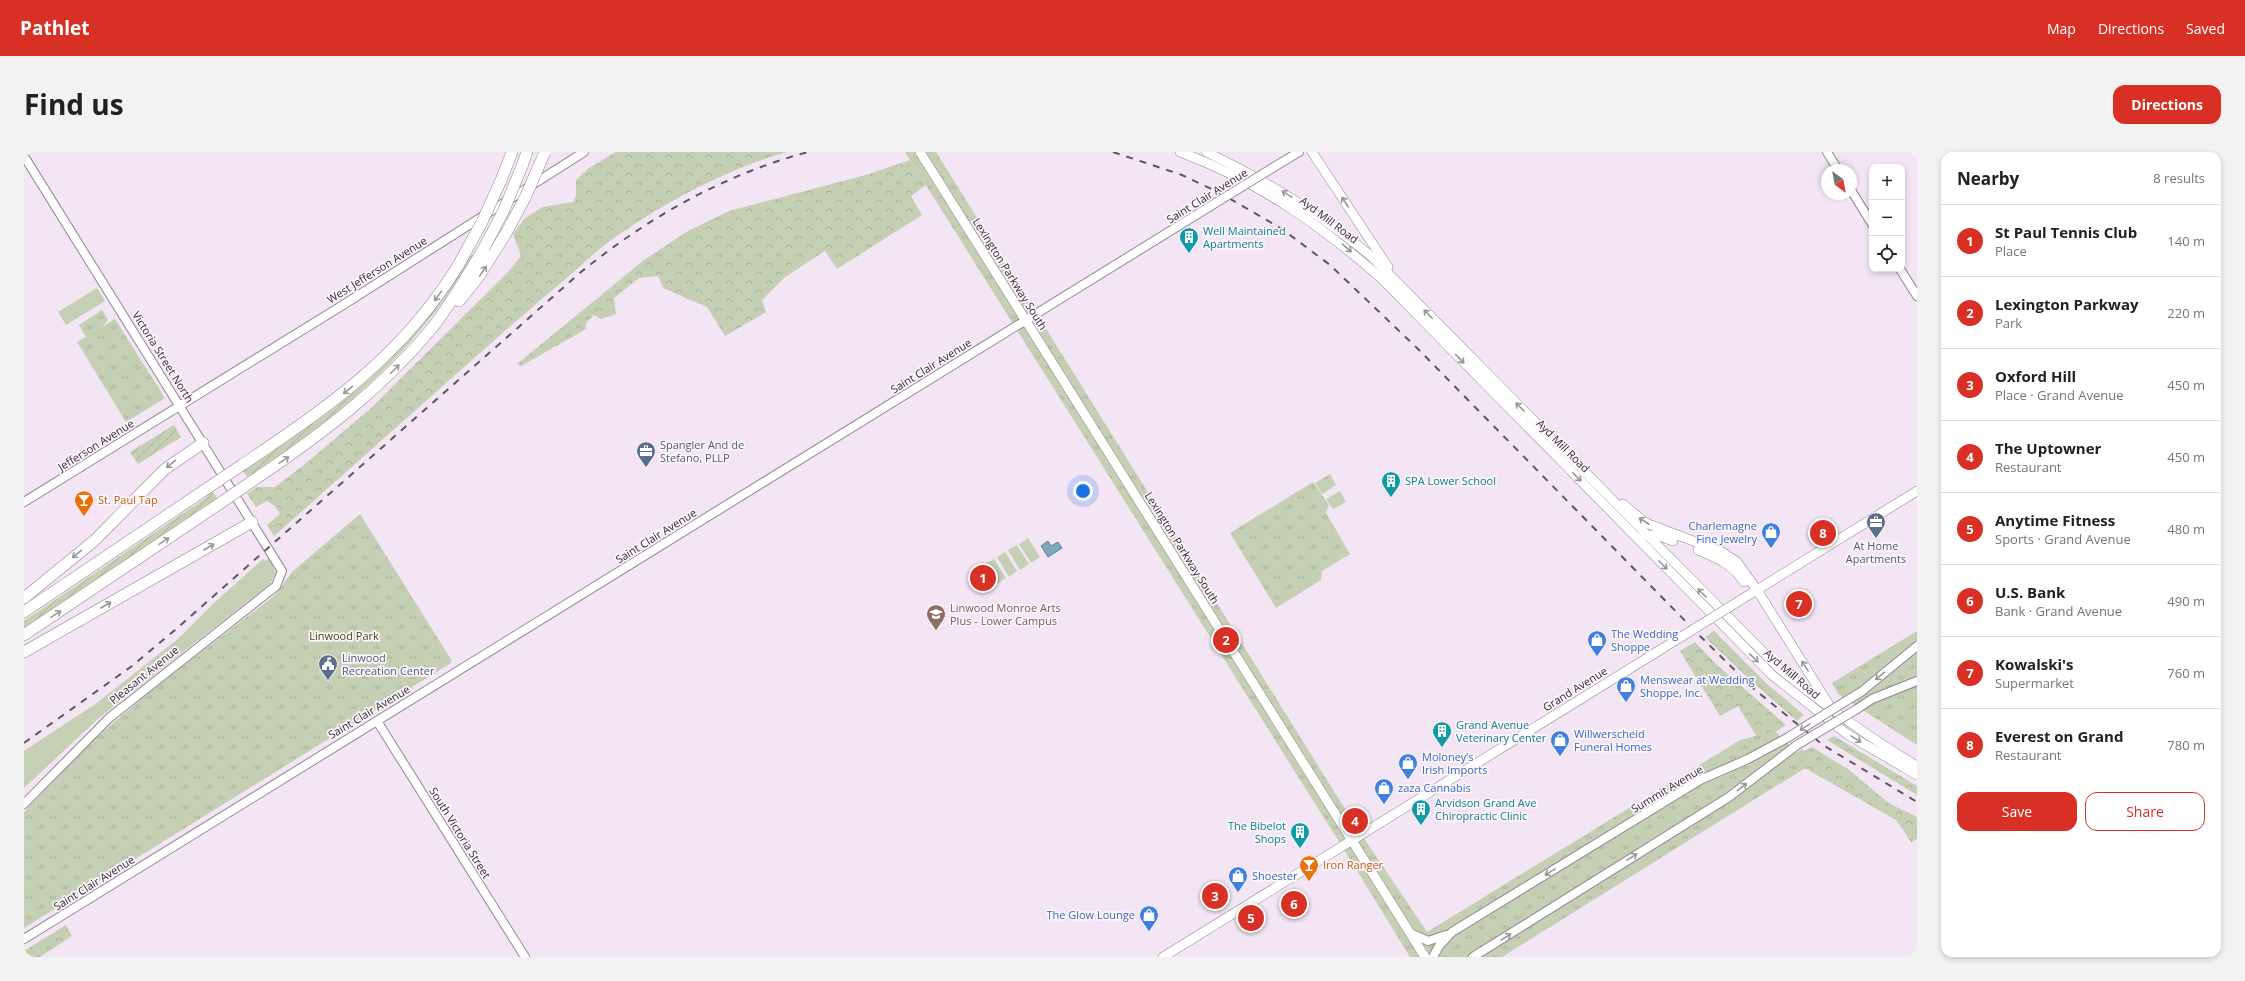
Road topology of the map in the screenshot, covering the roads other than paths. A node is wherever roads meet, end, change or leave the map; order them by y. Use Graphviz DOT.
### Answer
graph roads {
  1 [pos="508,152"];
  2 [pos="512,152"];
  3 [pos="527,152"];
  4 [pos="545,152"];
  5 [pos="584,152"];
  6 [pos="920,152"];
  7 [pos="1180,152"];
  8 [pos="1206,152"];
  9 [pos="1299,152"];
  10 [pos="1312,152"];
  11 [pos="1827,152"];
  12 [pos="1198,154"];
  13 [pos="24,156"];
  14 [pos="1834,164"];
  15 [pos="502,178"];
  16 [pos="1857,200"];
  17 [pos="1869,219"];
  18 [pos="1902,272"];
  19 [pos="1397,282"];
  20 [pos="1917,296"];
  21 [pos="1025,320"];
  22 [pos="420,342"];
  23 [pos="180,406"];
  24 [pos="204,443"];
  25 [pos="1597,485"];
  26 [pos="1917,491"];
  27 [pos="24,502"];
  28 [pos="252,522"];
  29 [pos="1640,536"];
  30 [pos="282,570"];
  31 [pos="1755,592"];
  32 [pos="24,598"];
  33 [pos="24,612"];
  34 [pos="24,635"];
  35 [pos="1917,646"];
  36 [pos="24,652"];
  37 [pos="1917,681"];
  38 [pos="1833,711"];
  39 [pos="377,720"];
  40 [pos="1917,766"];
  41 [pos="1917,775"];
  42 [pos="24,804"];
  43 [pos="1352,840"];
  44 [pos="1452,932"];
  45 [pos="1410,933"];
  46 [pos="24,939"];
  47 [pos="525,957"];
  48 [pos="1163,957"];
  49 [pos="1425,957"];
  50 [pos="1433,957"];
  51 [pos="1472,957"];
  1 -- 15 [label="highway"];
  2 -- 15 [label="highway"];
  3 -- 22 [label="highway, bridge"];
  22 -- 4 [label="highway, one-way, bridge"];
  5 -- 23 [label="street, West Jefferson Avenue"];
  6 -- 21 [label="main road, Lexington Parkway South"];
  7 -- 12 [label="main road, Ayd Mill Road"];
  19 -- 8 [label="main road, Ayd Mill Road, one-way"];
  9 -- 21 [label="street, Saint Clair Avenue, bridge"];
  19 -- 10 [label="main road, one-way"];
  11 -- 14 [label="street"];
  12 -- 29 [label="main road, Ayd Mill Road, one-way"];
  13 -- 23 [label="street, Victoria Street North"];
  15 -- 33 [label="highway, one-way, bridge"];
  16 -- 17 [label="street"];
  18 -- 20 [label="street"];
  25 -- 19 [label="main road, Ayd Mill Road, one-way"];
  21 -- 39 [label="street, Saint Clair Avenue"];
  21 -- 43 [label="main road, Lexington Parkway South"];
  34 -- 22 [label="highway, one-way, bridge"];
  23 -- 24 [label="street, Victoria Street North"];
  23 -- 27 [label="street, Jefferson Avenue"];
  24 -- 28 [label="street, Victoria Street North"];
  24 -- 32 [label="highway, one-way"];
  25 -- 29 [label="main road, Ayd Mill Road"];
  31 -- 25 [label="main road, one-way"];
  26 -- 31 [label="main road, Grand Avenue"];
  28 -- 30 [label="street, Victoria Street North"];
  36 -- 28 [label="highway, one-way"];
  29 -- 31 [label="main road"];
  38 -- 29 [label="main road, Ayd Mill Road, one-way"];
  29 -- 41 [label="main road, Ayd Mill Road, one-way"];
  30 -- 42 [label="street, Pleasant Avenue"];
  38 -- 31 [label="main road, one-way"];
  31 -- 43 [label="main road, Grand Avenue, bridge"];
  35 -- 44 [label="street, Summit Avenue, one-way, bridge"];
  51 -- 37 [label="street, one-way, bridge"];
  38 -- 40 [label="main road, Ayd Mill Road"];
  39 -- 46 [label="street, Saint Clair Avenue"];
  39 -- 47 [label="street, South Victoria Street"];
  43 -- 45 [label="main road, Lexington Parkway South"];
  43 -- 48 [label="main road, Grand Avenue"];
  44 -- 45 [label="street"];
  44 -- 50 [label="street, Summit Avenue"];
  45 -- 49 [label="main road, Lexington Parkway South"];
}
